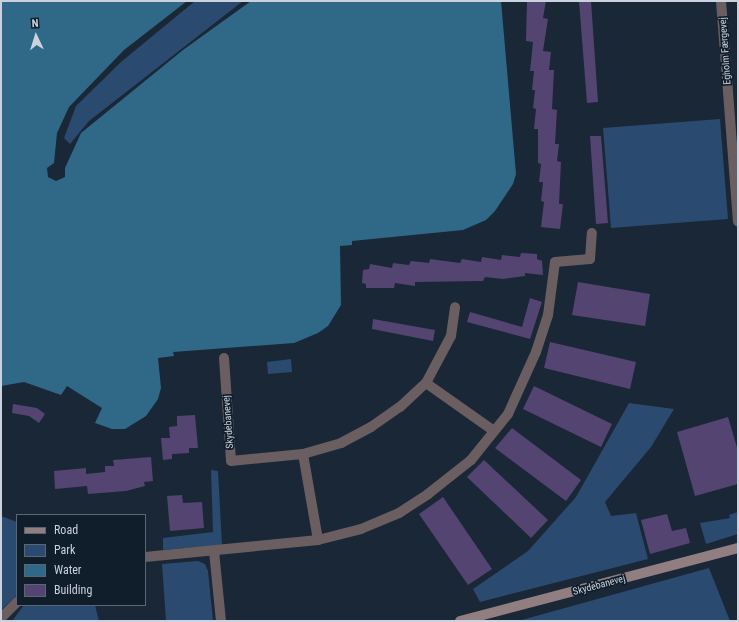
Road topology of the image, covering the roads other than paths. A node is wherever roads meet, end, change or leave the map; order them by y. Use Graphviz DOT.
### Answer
graph roads {
  1 [pos="721,1"];
  2 [pos="738,221"];
  3 [pos="592,232"];
  4 [pos="455,307"];
  5 [pos="224,358"];
  6 [pos="426,383"];
  7 [pos="494,431"];
  8 [pos="303,454"];
  9 [pos="318,540"];
  10 [pos="738,548"];
  11 [pos="214,551"];
  12 [pos="146,557"];
  13 [pos="16,603"];
  14 [pos="1,618"];
  15 [pos="221,621"];
  16 [pos="460,621"];
  1 -- 2 [label="street, Egholm Færgevej"];
  3 -- 7 [label="street"];
  4 -- 6 [label="street, Skydebanevej"];
  5 -- 8 [label="street, Skydebanevej"];
  6 -- 7 [label="street"];
  6 -- 8 [label="street, Skydebanevej"];
  7 -- 9 [label="street"];
  8 -- 9 [label="street"];
  9 -- 11 [label="street"];
  10 -- 16 [label="street, Skydebanevej"];
  11 -- 12 [label="street"];
  11 -- 15 [label="street"];
  13 -- 14 [label="street"];
}
